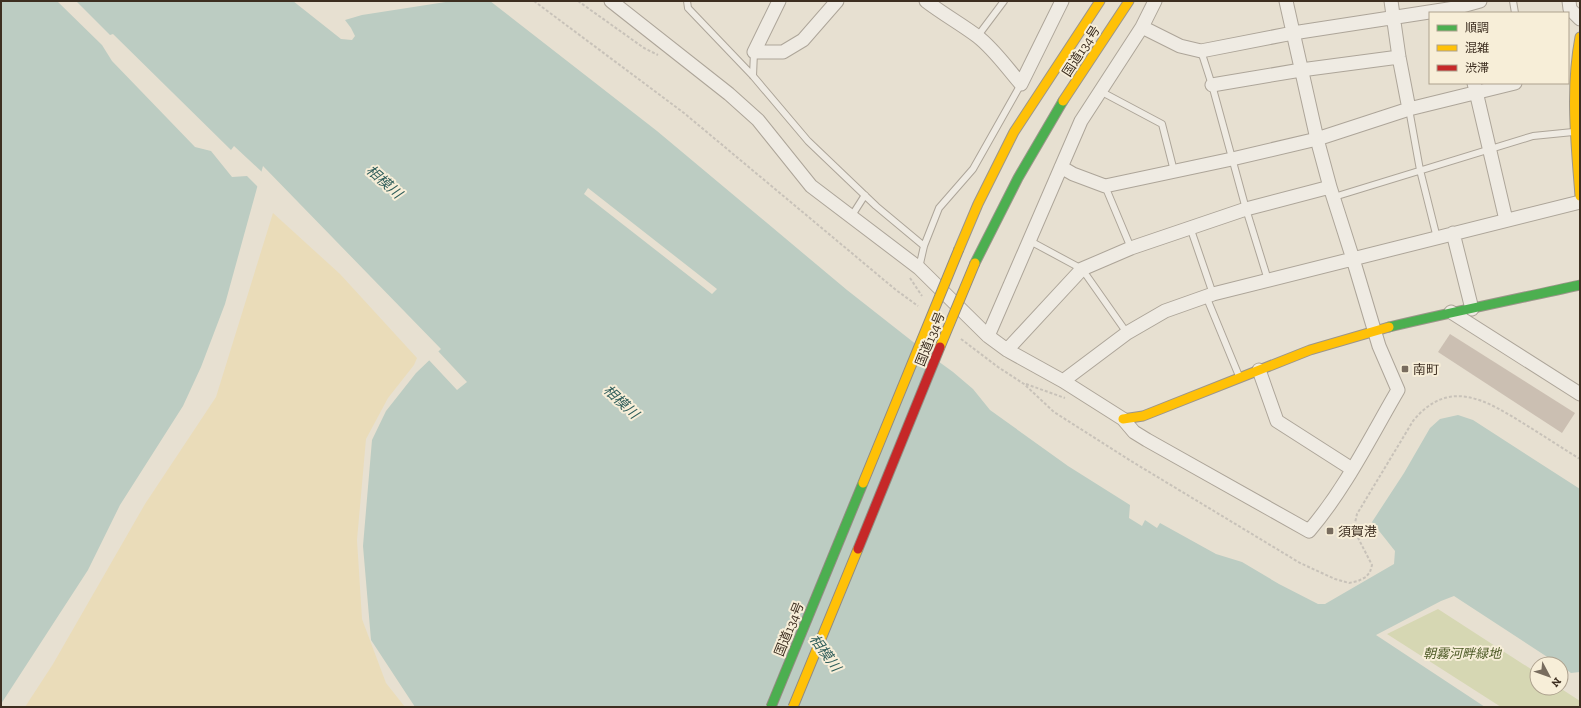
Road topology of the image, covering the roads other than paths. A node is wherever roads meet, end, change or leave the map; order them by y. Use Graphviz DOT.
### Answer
graph roads {
  1 [pos="611,1"];
  2 [pos="687,1"];
  3 [pos="779,1"];
  4 [pos="837,1"];
  5 [pos="926,1"];
  6 [pos="1004,1"];
  7 [pos="1062,1"];
  8 [pos="1100,1"];
  9 [pos="1129,1"];
  10 [pos="1155,1"];
  11 [pos="1286,1"];
  12 [pos="1391,1"];
  13 [pos="1480,1"];
  14 [pos="1513,1"];
  15 [pos="1569,1"];
  16 [pos="1455,7"];
  17 [pos="1515,12"];
  18 [pos="1393,18"];
  19 [pos="1580,19"];
  20 [pos="1142,27"];
  21 [pos="1293,33"];
  22 [pos="977,36"];
  23 [pos="1580,37"];
  24 [pos="1201,51"];
  25 [pos="754,52"];
  26 [pos="1399,57"];
  27 [pos="1574,69"];
  28 [pos="1301,70"];
  29 [pos="753,76"];
  30 [pos="1021,84"];
  31 [pos="1507,84"];
  32 [pos="1212,85"];
  33 [pos="1475,88"];
  34 [pos="1100,91"];
  35 [pos="1409,109"];
  36 [pos="1577,132"];
  37 [pos="1317,138"];
  38 [pos="1490,148"];
  39 [pos="1232,159"];
  40 [pos="1061,167"];
  41 [pos="1420,170"];
  42 [pos="1174,171"];
  43 [pos="1105,186"];
  44 [pos="1332,192"];
  45 [pos="865,195"];
  46 [pos="1580,196"];
  47 [pos="1580,202"];
  48 [pos="1246,209"];
  49 [pos="851,217"];
  50 [pos="1506,220"];
  51 [pos="1190,227"];
  52 [pos="1453,234"];
  53 [pos="1436,238"];
  54 [pos="1030,241"];
  55 [pos="924,246"];
  56 [pos="1131,248"];
  57 [pos="1353,258"];
  58 [pos="1082,269"];
  59 [pos="914,272"];
  60 [pos="1268,280"];
  61 [pos="1580,285"];
  62 [pos="1210,295"];
  63 [pos="1472,309"];
  64 [pos="1451,312"];
  65 [pos="1374,331"];
  66 [pos="1127,332"];
  67 [pos="988,336"];
  68 [pos="1007,350"];
  69 [pos="1259,370"];
  70 [pos="1240,377"];
  71 [pos="1063,381"];
  72 [pos="1580,394"];
  73 [pos="1123,420"];
  74 [pos="1352,469"];
  75 [pos="771,707"];
  76 [pos="794,707"];
  1 -- 49 [label="street"];
  2 -- 29 [label="lane"];
  3 -- 25 [label="street"];
  4 -- 25 [label="street"];
  5 -- 22 [label="street"];
  6 -- 22 [label="lane"];
  7 -- 30 [label="street"];
  8 -- 75 [label="main road, 国道134号, bridge"];
  9 -- 76 [label="main road, 国道134号, bridge"];
  10 -- 20 [label="street"];
  11 -- 21 [label="street"];
  12 -- 18 [label="street"];
  13 -- 16 [label="street"];
  14 -- 17 [label="lane"];
  15 -- 19 [label="street"];
  16 -- 18 [label="street"];
  18 -- 21 [label="street"];
  18 -- 26 [label="street"];
  20 -- 24 [label="street"];
  20 -- 34 [label="street"];
  21 -- 24 [label="street"];
  21 -- 28 [label="street"];
  22 -- 30 [label="street"];
  23 -- 27 [label="main road"];
  24 -- 32 [label="lane"];
  25 -- 29 [label="lane"];
  26 -- 28 [label="street"];
  26 -- 35 [label="street"];
  27 -- 36 [label="main road"];
  28 -- 32 [label="street"];
  28 -- 37 [label="street"];
  29 -- 45 [label="lane"];
  30 -- 55 [label="lane"];
  31 -- 33 [label="street"];
  32 -- 39 [label="lane"];
  33 -- 35 [label="street"];
  33 -- 38 [label="street"];
  34 -- 40 [label="street"];
  34 -- 42 [label="lane"];
  35 -- 37 [label="street"];
  35 -- 41 [label="lane"];
  36 -- 38 [label="lane"];
  36 -- 46 [label="main road"];
  37 -- 39 [label="street"];
  37 -- 44 [label="street"];
  38 -- 41 [label="lane"];
  38 -- 50 [label="street"];
  39 -- 42 [label="street"];
  39 -- 48 [label="lane"];
  40 -- 43 [label="street"];
  40 -- 54 [label="street"];
  41 -- 44 [label="lane"];
  41 -- 53 [label="lane"];
  42 -- 43 [label="street"];
  43 -- 56 [label="lane"];
  44 -- 48 [label="street"];
  44 -- 57 [label="street"];
  45 -- 49 [label="lane"];
  45 -- 55 [label="lane"];
  47 -- 50 [label="street"];
  48 -- 51 [label="street"];
  48 -- 60 [label="lane"];
  49 -- 59 [label="street"];
  50 -- 52 [label="street"];
  51 -- 56 [label="street"];
  51 -- 62 [label="lane"];
  52 -- 53 [label="street"];
  52 -- 63 [label="street"];
  53 -- 57 [label="street"];
  54 -- 58 [label="lane"];
  54 -- 67 [label="street"];
  55 -- 59 [label="lane"];
  56 -- 58 [label="street"];
  57 -- 60 [label="street"];
  57 -- 65 [label="street"];
  58 -- 66 [label="lane"];
  58 -- 68 [label="street"];
  59 -- 67 [label="street"];
  60 -- 62 [label="street"];
  61 -- 63 [label="main road"];
  62 -- 66 [label="street"];
  62 -- 70 [label="lane"];
  63 -- 64 [label="main road"];
  64 -- 65 [label="main road"];
  64 -- 72 [label="street"];
  65 -- 69 [label="main road"];
  65 -- 74 [label="street"];
  66 -- 71 [label="street"];
  67 -- 68 [label="street"];
  68 -- 71 [label="street"];
  69 -- 70 [label="main road"];
  69 -- 74 [label="street"];
  70 -- 73 [label="main road"];
  71 -- 73 [label="street"];
  73 -- 74 [label="street"];
}
